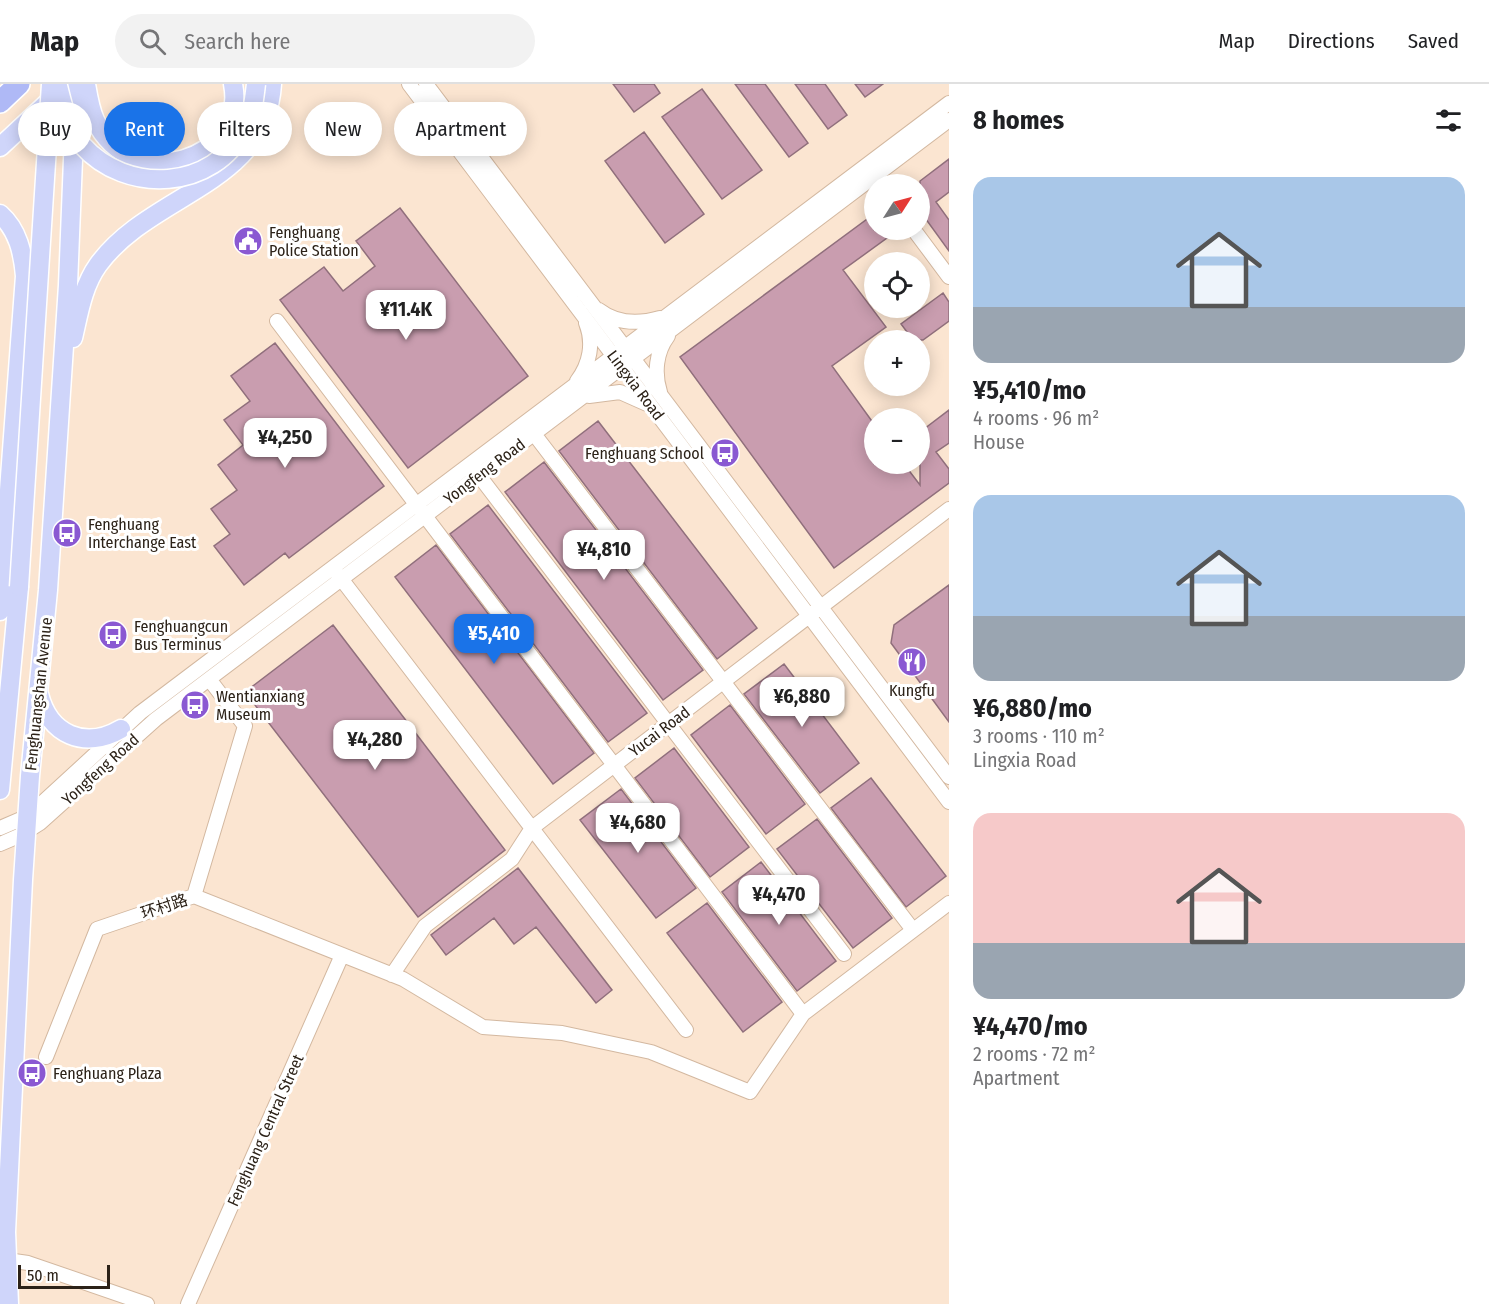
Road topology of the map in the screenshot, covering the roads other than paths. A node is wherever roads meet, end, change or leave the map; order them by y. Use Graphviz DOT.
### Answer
graph roads {
  1 [pos="19,84"];
  2 [pos="51,84"];
  3 [pos="58,84"];
  4 [pos="68,84"];
  5 [pos="76,84"];
  6 [pos="86,84"];
  7 [pos="233,84"];
  8 [pos="256,84"];
  9 [pos="272,84"];
  10 [pos="409,84"];
  11 [pos="426,84"];
  12 [pos="0,102"];
  13 [pos="949,103"];
  14 [pos="949,120"];
  15 [pos="0,147"];
  16 [pos="875,174"];
  17 [pos="875,174"];
  18 [pos="864,182"];
  19 [pos="864,183"];
  20 [pos="0,214"];
  21 [pos="921,240"];
  22 [pos="949,277"];
  23 [pos="585,307"];
  24 [pos="673,312"];
  25 [pos="277,321"];
  26 [pos="676,326"];
  27 [pos="624,357"];
  28 [pos="61,389"];
  29 [pos="571,397"];
  30 [pos="661,407"];
  31 [pos="530,428"];
  32 [pos="475,470"];
  33 [pos="949,509"];
  34 [pos="420,511"];
  35 [pos="338,573"];
  36 [pos="820,606"];
  37 [pos="0,611"];
  38 [pos="809,616"];
  39 [pos="209,679"];
  40 [pos="724,682"];
  41 [pos="38,690"];
  42 [pos="0,708"];
  43 [pos="669,724"];
  44 [pos="121,729"];
  45 [pos="4,736"];
  46 [pos="1,761"];
  47 [pos="614,766"];
  48 [pos="949,777"];
  49 [pos="0,790"];
  50 [pos="949,802"];
  51 [pos="27,824"];
  52 [pos="0,828"];
  53 [pos="532,828"];
  54 [pos="0,844"];
  55 [pos="194,896"];
  56 [pos="949,903"];
  57 [pos="913,930"];
  58 [pos="844,954"];
  59 [pos="342,955"];
  60 [pos="392,975"];
  61 [pos="803,1014"];
  62 [pos="686,1030"];
  63 [pos="46,1057"];
  64 [pos="3,1260"];
  65 [pos="9,1304"];
  66 [pos="147,1304"];
  67 [pos="188,1304"];
  1 -- 12 [label="highway"];
  2 -- 45 [label="main road, Fenghuangshan Avenue, bridge"];
  3 -- 8 [label="main road, bridge"];
  4 -- 15 [label="main road"];
  5 -- 28 [label="main road, Fenghuangshan Avenue, bridge"];
  6 -- 7 [label="main road"];
  9 -- 28 [label="main road"];
  10 -- 23 [label="street, Lingxia Road"];
  11 -- 23 [label="street, Lingxia Road"];
  13 -- 16 [label="street, Yongfeng Road"];
  14 -- 17 [label="street, Yongfeng Road"];
  18 -- 24 [label="street, Yongfeng Road"];
  19 -- 26 [label="street, Yongfeng Road"];
  20 -- 37 [label="main road"];
  21 -- 22 [label="street"];
  23 -- 24 [label="street"];
  23 -- 27 [label="street, Lingxia Road"];
  23 -- 29 [label="street"];
  24 -- 27 [label="street, Yongfeng Road"];
  25 -- 34 [label="street"];
  26 -- 27 [label="street, Yongfeng Road"];
  26 -- 30 [label="street"];
  27 -- 29 [label="street, Yongfeng Road"];
  27 -- 30 [label="street, Lingxia Road"];
  28 -- 41 [label="main road, Fenghuangshan Avenue"];
  29 -- 30 [label="street"];
  29 -- 31 [label="street, Yongfeng Road"];
  30 -- 36 [label="street, Lingxia Road"];
  30 -- 38 [label="street, Lingxia Road"];
  31 -- 32 [label="street, Yongfeng Road"];
  31 -- 40 [label="street"];
  32 -- 34 [label="street, Yongfeng Road"];
  32 -- 43 [label="street"];
  33 -- 36 [label="street, Yucai Road"];
  34 -- 35 [label="street, Yongfeng Road"];
  34 -- 47 [label="street"];
  35 -- 39 [label="street, Yongfeng Road"];
  35 -- 44 [label="street, Yongfeng Road"];
  35 -- 53 [label="street"];
  36 -- 38 [label="street, Yucai Road"];
  36 -- 48 [label="street, Lingxia Road"];
  38 -- 40 [label="street, Yucai Road"];
  38 -- 50 [label="street, Lingxia Road"];
  39 -- 51 [label="street, Yongfeng Road"];
  39 -- 55 [label="street"];
  40 -- 43 [label="street, Yucai Road"];
  40 -- 57 [label="street"];
  41 -- 44 [label="main road"];
  41 -- 51 [label="main road, Fenghuangshan Avenue"];
  42 -- 45 [label="main road"];
  43 -- 47 [label="street, Yucai Road"];
  43 -- 58 [label="street"];
  44 -- 51 [label="street, Yongfeng Road"];
  45 -- 46 [label="main road, Fenghuangshan Avenue"];
  46 -- 49 [label="main road, Fenghuangshan Avenue"];
  47 -- 53 [label="street, Yucai Road"];
  47 -- 61 [label="street"];
  51 -- 52 [label="street"];
  51 -- 54 [label="street"];
  51 -- 64 [label="main road, Fenghuangshan Avenue"];
  53 -- 60 [label="street, Yucai Road"];
  53 -- 62 [label="street"];
  55 -- 59 [label="street, 环村路"];
  55 -- 63 [label="street, 环村路"];
  56 -- 57 [label="street"];
  57 -- 61 [label="street"];
  59 -- 60 [label="street, 环村路"];
  59 -- 67 [label="street, Fenghuang Central Street"];
  60 -- 61 [label="street, 环村路"];
  64 -- 65 [label="main road, Fenghuangshan Avenue"];
  64 -- 66 [label="street"];
}
